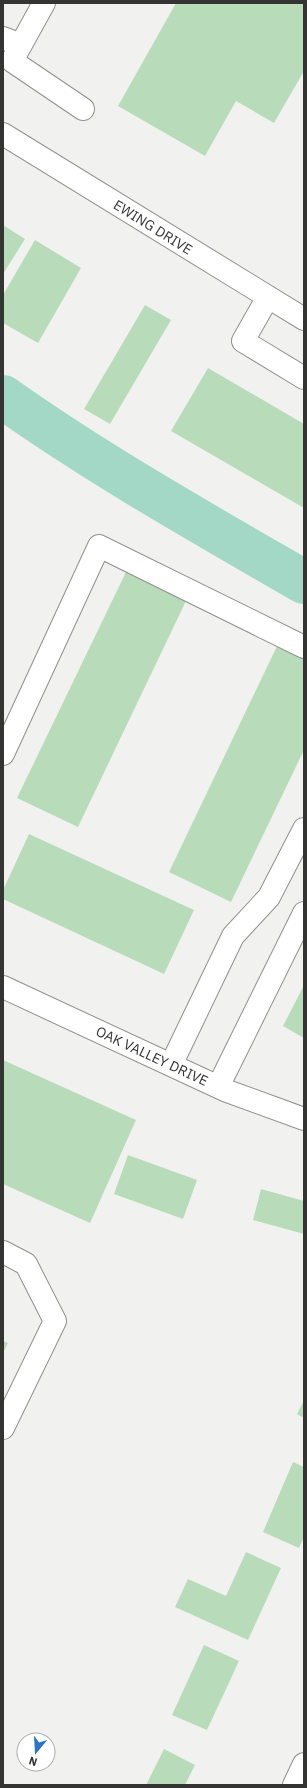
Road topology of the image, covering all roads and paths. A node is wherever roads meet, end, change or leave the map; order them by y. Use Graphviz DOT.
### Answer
graph roads {
  1 [pos="44,3"];
  2 [pos="12,42"];
  3 [pos="83,109"];
  4 [pos="3,134"];
  5 [pos="268,297"];
  6 [pos="304,319"];
  7 [pos="304,378"];
  8 [pos="304,647"];
  9 [pos="3,754"];
  10 [pos="304,829"];
  11 [pos="304,913"];
  12 [pos="3,987"];
  13 [pos="171,1065"];
  14 [pos="218,1087"];
  15 [pos="304,1119"];
  16 [pos="3,1252"];
  17 [pos="3,1428"];
  18 [pos="304,1764"];
  19 [pos="294,1785"];
  1 -- 2 [label="street"];
  2 -- 3 [label="street"];
  4 -- 5 [label="street, EWING DRIVE"];
  5 -- 6 [label="street, EWING DRIVE"];
  5 -- 7 [label="street"];
  8 -- 9 [label="street"];
  10 -- 13 [label="street"];
  11 -- 14 [label="street"];
  12 -- 13 [label="street, OAK VALLEY DRIVE"];
  13 -- 14 [label="street, OAK VALLEY DRIVE"];
  14 -- 15 [label="street, OAK VALLEY DRIVE"];
  16 -- 17 [label="street"];
  18 -- 19 [label="street"];
}
